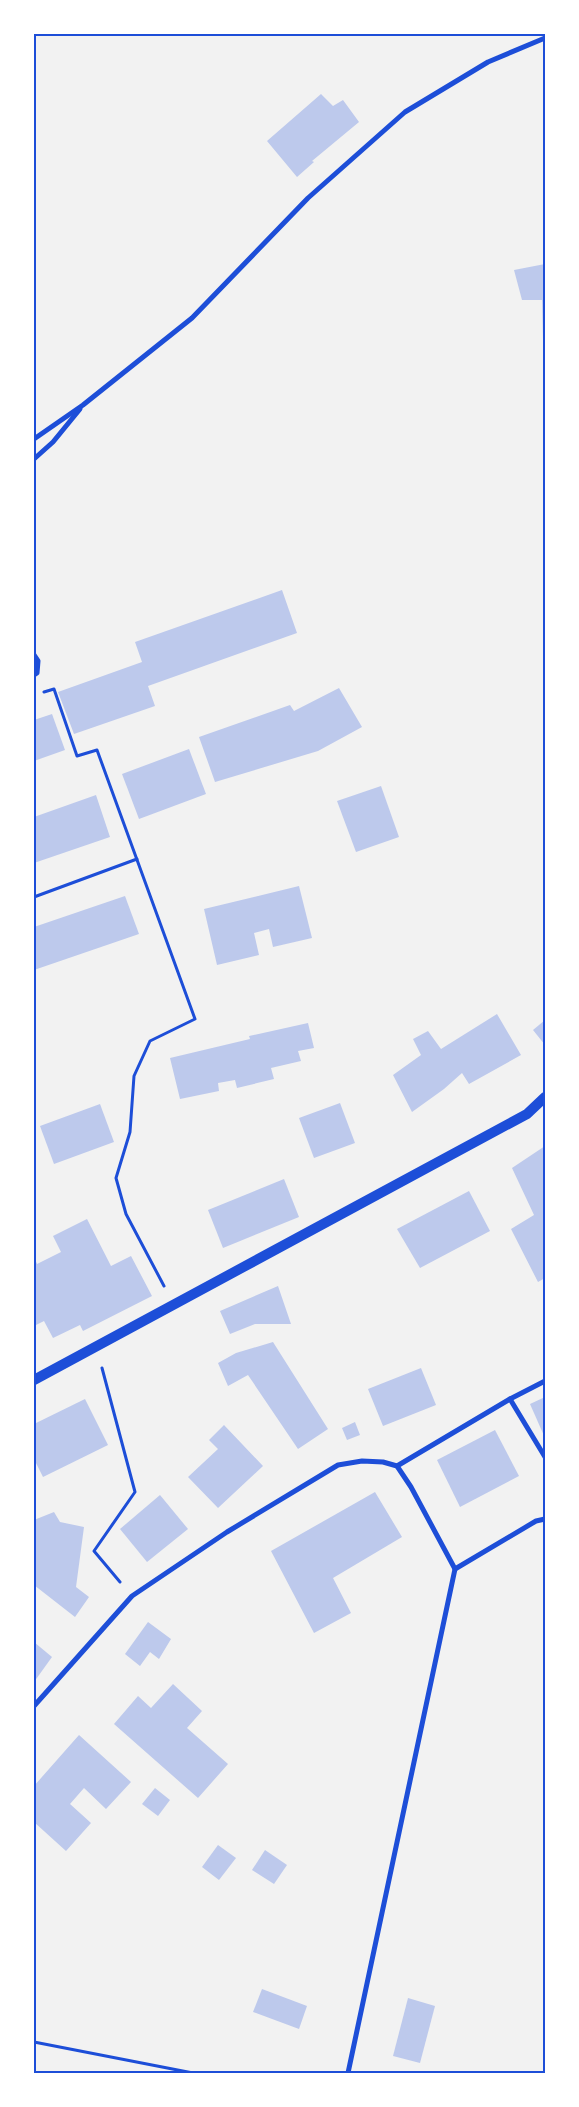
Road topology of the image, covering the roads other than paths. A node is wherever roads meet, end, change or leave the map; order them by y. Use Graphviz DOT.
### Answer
graph roads {
  1 [pos="545,38"];
  2 [pos="83,405"];
  3 [pos="34,439"];
  4 [pos="34,459"];
  5 [pos="34,655"];
  6 [pos="36,674"];
  7 [pos="545,1097"];
  8 [pos="34,1380"];
  9 [pos="545,1381"];
  10 [pos="510,1399"];
  11 [pos="545,1457"];
  12 [pos="397,1466"];
  13 [pos="545,1518"];
  14 [pos="455,1569"];
  15 [pos="34,1706"];
  16 [pos="348,2073"];
  1 -- 2 [label="street"];
  2 -- 3 [label="street"];
  2 -- 4 [label="street"];
  5 -- 6 [label="street"];
  7 -- 8 [label="main road"];
  9 -- 10 [label="street"];
  10 -- 11 [label="street"];
  10 -- 12 [label="street"];
  12 -- 14 [label="street"];
  12 -- 15 [label="street"];
  13 -- 14 [label="street"];
  14 -- 16 [label="street"];
}
